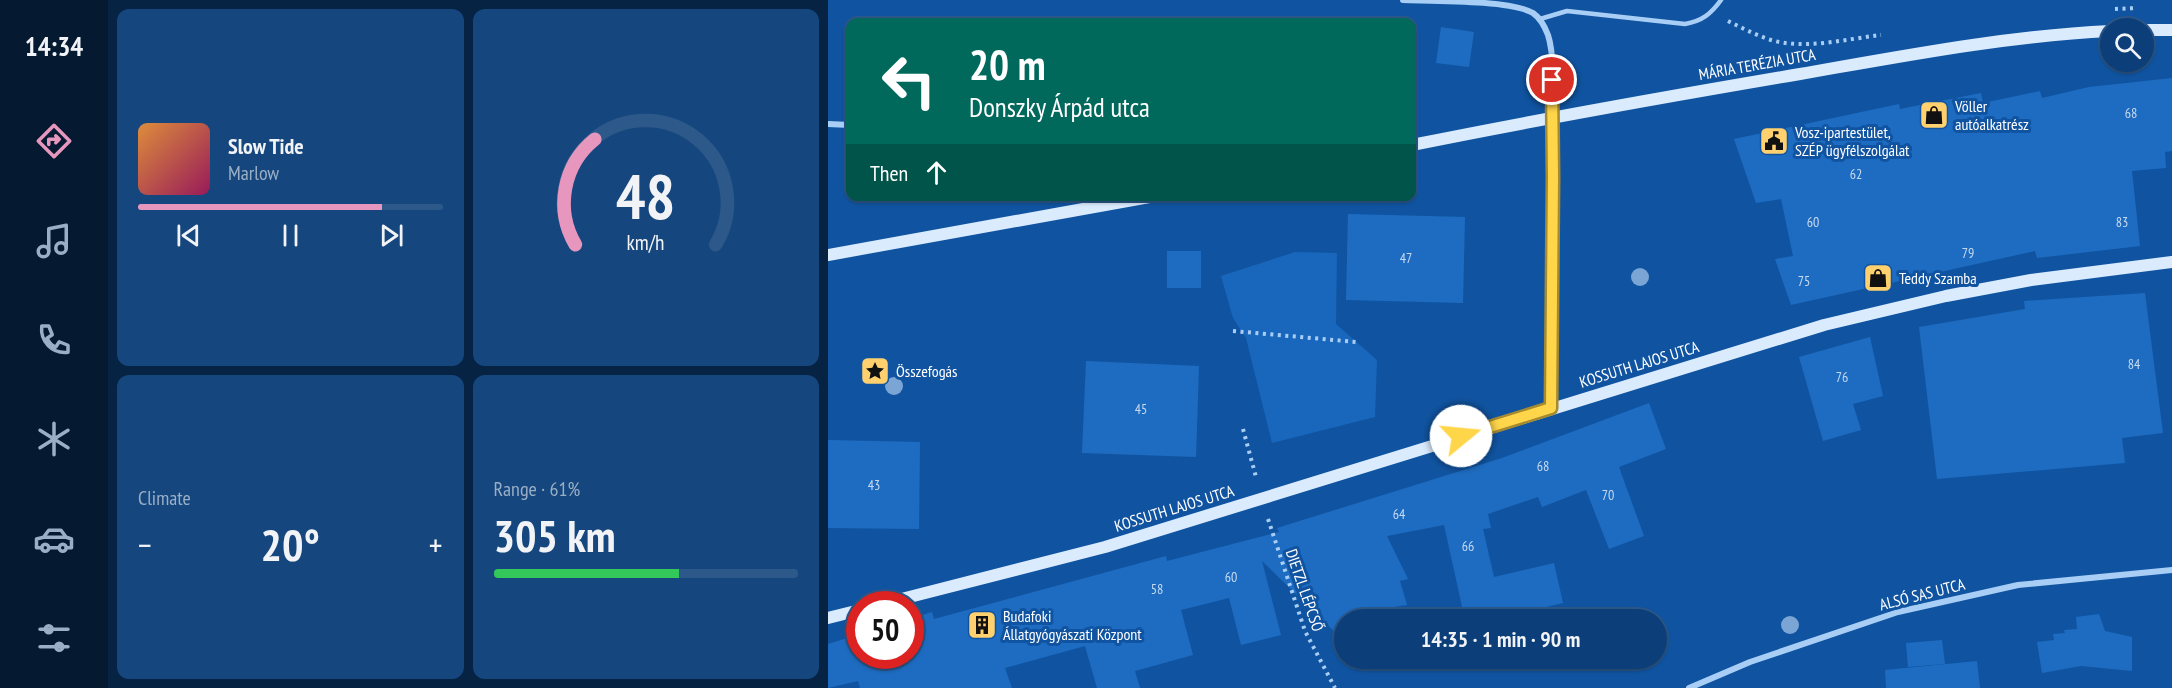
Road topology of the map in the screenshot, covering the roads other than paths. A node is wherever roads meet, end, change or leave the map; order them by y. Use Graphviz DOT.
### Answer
graph roads {
  1 [pos="1403,0"];
  2 [pos="1721,0"];
  3 [pos="1540,19"];
  4 [pos="2154,30"];
  5 [pos="2172,30"];
  6 [pos="2100,31"];
  7 [pos="1552,116"];
  8 [pos="828,124"];
  9 [pos="846,125"];
  10 [pos="1416,145"];
  11 [pos="1127,201"];
  12 [pos="828,255"];
  13 [pos="2172,262"];
  14 [pos="1551,408"];
  15 [pos="2172,570"];
  16 [pos="924,593"];
  17 [pos="846,614"];
  18 [pos="828,618"];
  19 [pos="1689,688"];
  1 -- 3 [label="street"];
  2 -- 3 [label="lane"];
  3 -- 7 [label="street"];
  4 -- 5 [label="main road"];
  6 -- 7 [label="main road, MÁRIA TERÉZIA UTCA"];
  7 -- 10 [label="main road, MÁRIA TERÉZIA UTCA"];
  7 -- 14 [label="street"];
  8 -- 9 [label="street"];
  11 -- 12 [label="main road"];
  13 -- 14 [label="main road, KOSSUTH LAJOS UTCA"];
  14 -- 16 [label="main road, KOSSUTH LAJOS UTCA"];
  15 -- 19 [label="street, ALSÓ SAS UTCA"];
  17 -- 18 [label="main road"];
}
